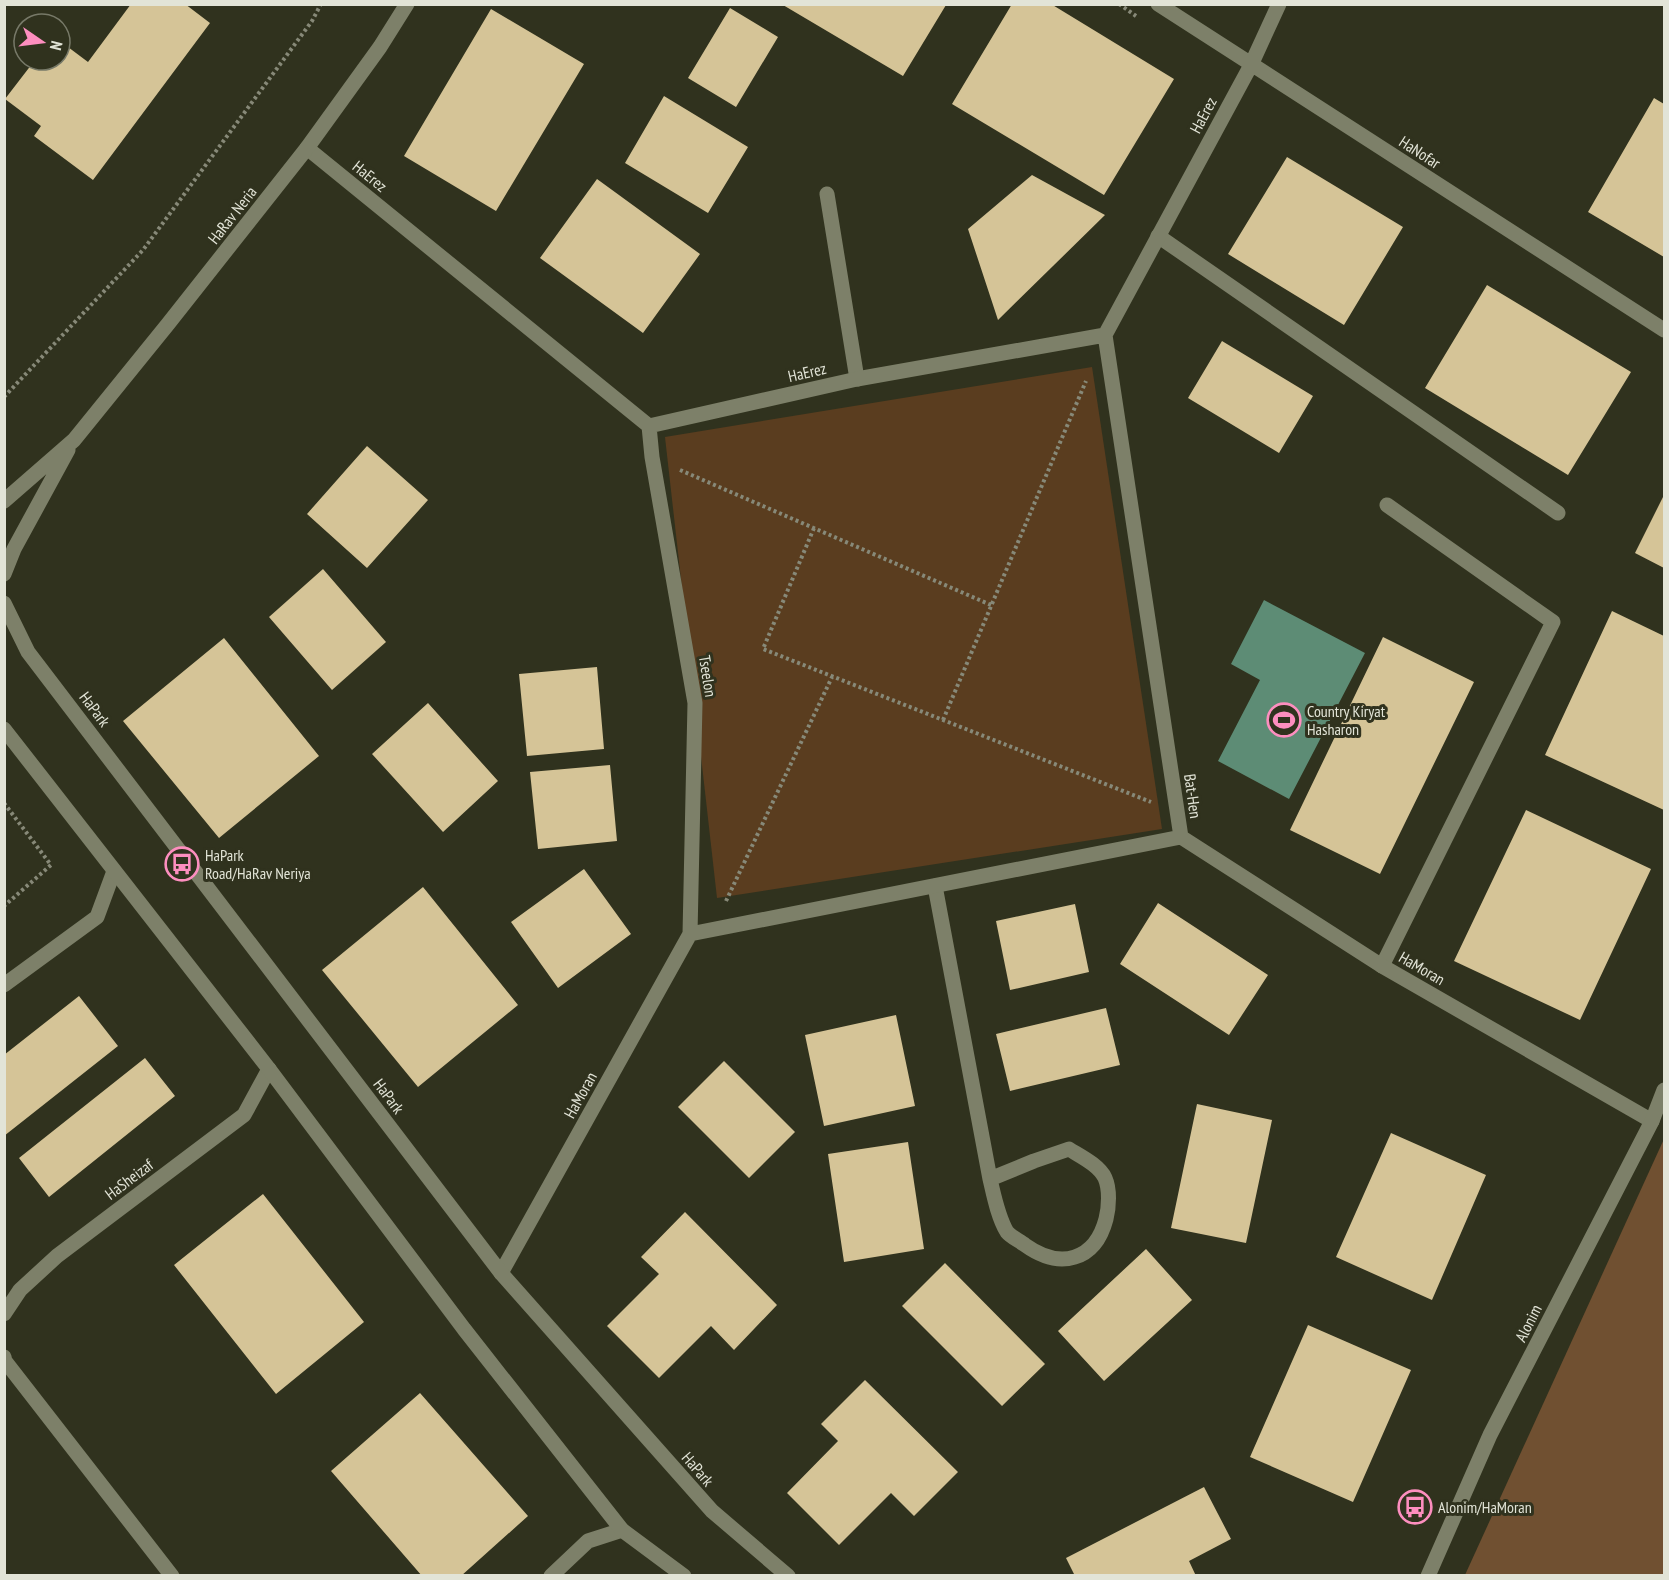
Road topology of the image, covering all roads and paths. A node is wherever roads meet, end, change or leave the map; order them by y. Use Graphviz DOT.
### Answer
graph roads {
  1 [pos="321,4"];
  2 [pos="407,4"];
  3 [pos="1158,4"];
  4 [pos="1280,4"];
  5 [pos="1251,65"];
  6 [pos="307,148"];
  7 [pos="827,194"];
  8 [pos="1158,236"];
  9 [pos="1665,330"];
  10 [pos="1105,335"];
  11 [pos="857,379"];
  12 [pos="1086,379"];
  13 [pos="4,397"];
  14 [pos="649,426"];
  15 [pos="74,440"];
  16 [pos="652,457"];
  17 [pos="4,501"];
  18 [pos="1388,505"];
  19 [pos="1558,513"];
  20 [pos="814,528"];
  21 [pos="4,574"];
  22 [pos="4,603"];
  23 [pos="991,605"];
  24 [pos="832,677"];
  25 [pos="943,720"];
  26 [pos="4,729"];
  27 [pos="4,803"];
  28 [pos="1178,812"];
  29 [pos="1181,837"];
  30 [pos="114,871"];
  31 [pos="935,886"];
  32 [pos="4,906"];
  33 [pos="713,930"];
  34 [pos="690,934"];
  35 [pos="1382,966"];
  36 [pos="4,985"];
  37 [pos="269,1069"];
  38 [pos="1665,1090"];
  39 [pos="1652,1121"];
  40 [pos="990,1179"];
  41 [pos="501,1273"];
  42 [pos="4,1314"];
  43 [pos="4,1357"];
  44 [pos="622,1530"];
  45 [pos="172,1575"];
  46 [pos="551,1575"];
  47 [pos="684,1575"];
  48 [pos="788,1575"];
  49 [pos="1428,1575"];
  1 -- 13 [label="path"];
  2 -- 6 [label="street, HaRav Neria"];
  3 -- 5 [label="street, HaNofar"];
  4 -- 5 [label="street, HaErez"];
  5 -- 8 [label="street, HaErez"];
  5 -- 9 [label="street, HaNofar"];
  6 -- 14 [label="street, HaErez"];
  6 -- 15 [label="street, HaRav Neria"];
  7 -- 11 [label="street"];
  8 -- 10 [label="street, HaErez"];
  8 -- 19 [label="street"];
  10 -- 11 [label="street, HaErez"];
  10 -- 28 [label="street, Bat-Hen"];
  11 -- 14 [label="street, HaErez"];
  12 -- 23 [label="path"];
  14 -- 16 [label="street, Tseelon"];
  15 -- 17 [label="street, HaRav Neria"];
  15 -- 21 [label="street, HaRav Neria"];
  16 -- 20 [label="path"];
  16 -- 34 [label="street, Tseelon"];
  18 -- 35 [label="street"];
  20 -- 23 [label="path"];
  20 -- 24 [label="path"];
  22 -- 41 [label="street, HaPark"];
  23 -- 25 [label="path"];
  24 -- 25 [label="path"];
  24 -- 33 [label="path"];
  25 -- 28 [label="path"];
  26 -- 30 [label="street"];
  27 -- 32 [label="path"];
  28 -- 29 [label="street, Bat-Hen"];
  29 -- 31 [label="street, Bat-Hen"];
  29 -- 35 [label="street, HaMoran"];
  30 -- 36 [label="street"];
  30 -- 37 [label="street"];
  31 -- 33 [label="street, Bat-Hen"];
  31 -- 40 [label="street"];
  33 -- 34 [label="street, Bat-Hen"];
  34 -- 41 [label="street, HaMoran"];
  35 -- 39 [label="street, HaMoran"];
  37 -- 42 [label="street, HaSheizaf"];
  37 -- 44 [label="street"];
  38 -- 39 [label="street, Alonim"];
  39 -- 49 [label="street, Alonim"];
  40 -- 40 [label="street"];
  41 -- 48 [label="street, HaPark"];
  43 -- 45 [label="street"];
  44 -- 46 [label="street"];
  44 -- 47 [label="street"];
}
